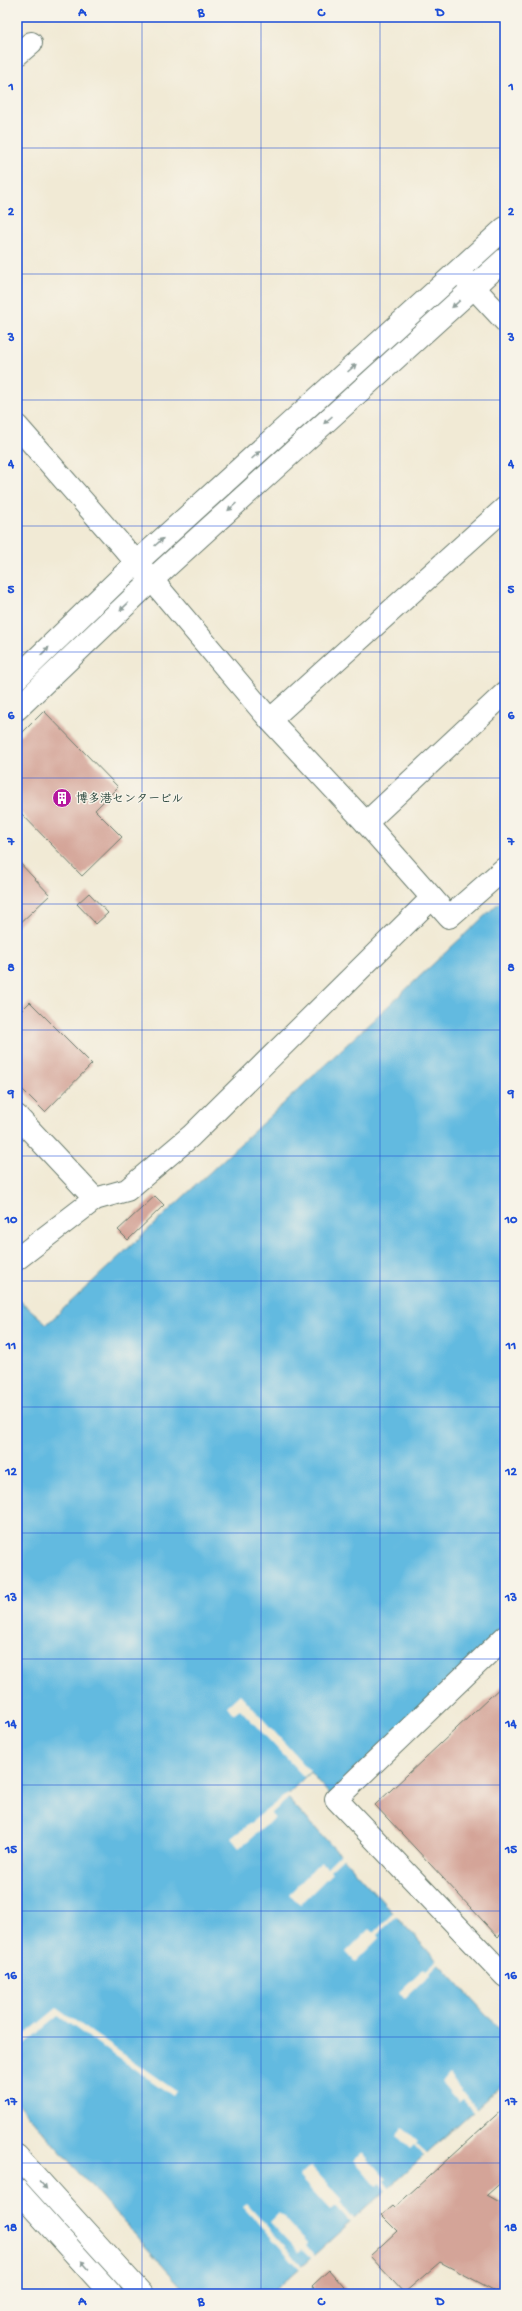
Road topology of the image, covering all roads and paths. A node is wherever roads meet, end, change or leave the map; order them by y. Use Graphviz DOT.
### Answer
graph roads {
  1 [pos="505,228"];
  2 [pos="505,259"];
  3 [pos="460,271"];
  4 [pos="474,288"];
  5 [pos="505,321"];
  6 [pos="17,426"];
  7 [pos="505,508"];
  8 [pos="136,563"];
  9 [pos="152,580"];
  10 [pos="17,678"];
  11 [pos="505,693"];
  12 [pos="17,709"];
  13 [pos="270,720"];
  14 [pos="366,823"];
  15 [pos="505,868"];
  16 [pos="432,898"];
  17 [pos="17,1116"];
  18 [pos="95,1199"];
  19 [pos="17,1259"];
  20 [pos="505,1637"];
  21 [pos="505,1976"];
  22 [pos="17,2156"];
  23 [pos="17,2190"];
  24 [pos="111,2294"];
  25 [pos="142,2294"];
  1 -- 3 [label="street"];
  2 -- 4 [label="street"];
  3 -- 4 [label="street"];
  8 -- 3 [label="street, one-way"];
  4 -- 5 [label="street"];
  4 -- 9 [label="street, one-way"];
  6 -- 8 [label="street"];
  7 -- 13 [label="street"];
  8 -- 9 [label="street"];
  10 -- 8 [label="street, one-way"];
  9 -- 12 [label="street, one-way"];
  9 -- 13 [label="street"];
  11 -- 14 [label="street"];
  13 -- 14 [label="street"];
  14 -- 16 [label="street"];
  15 -- 16 [label="street"];
  16 -- 18 [label="street"];
  17 -- 18 [label="street"];
  18 -- 19 [label="street"];
  20 -- 21 [label="street"];
  22 -- 25 [label="street, one-way"];
  24 -- 23 [label="street, one-way"];
}
